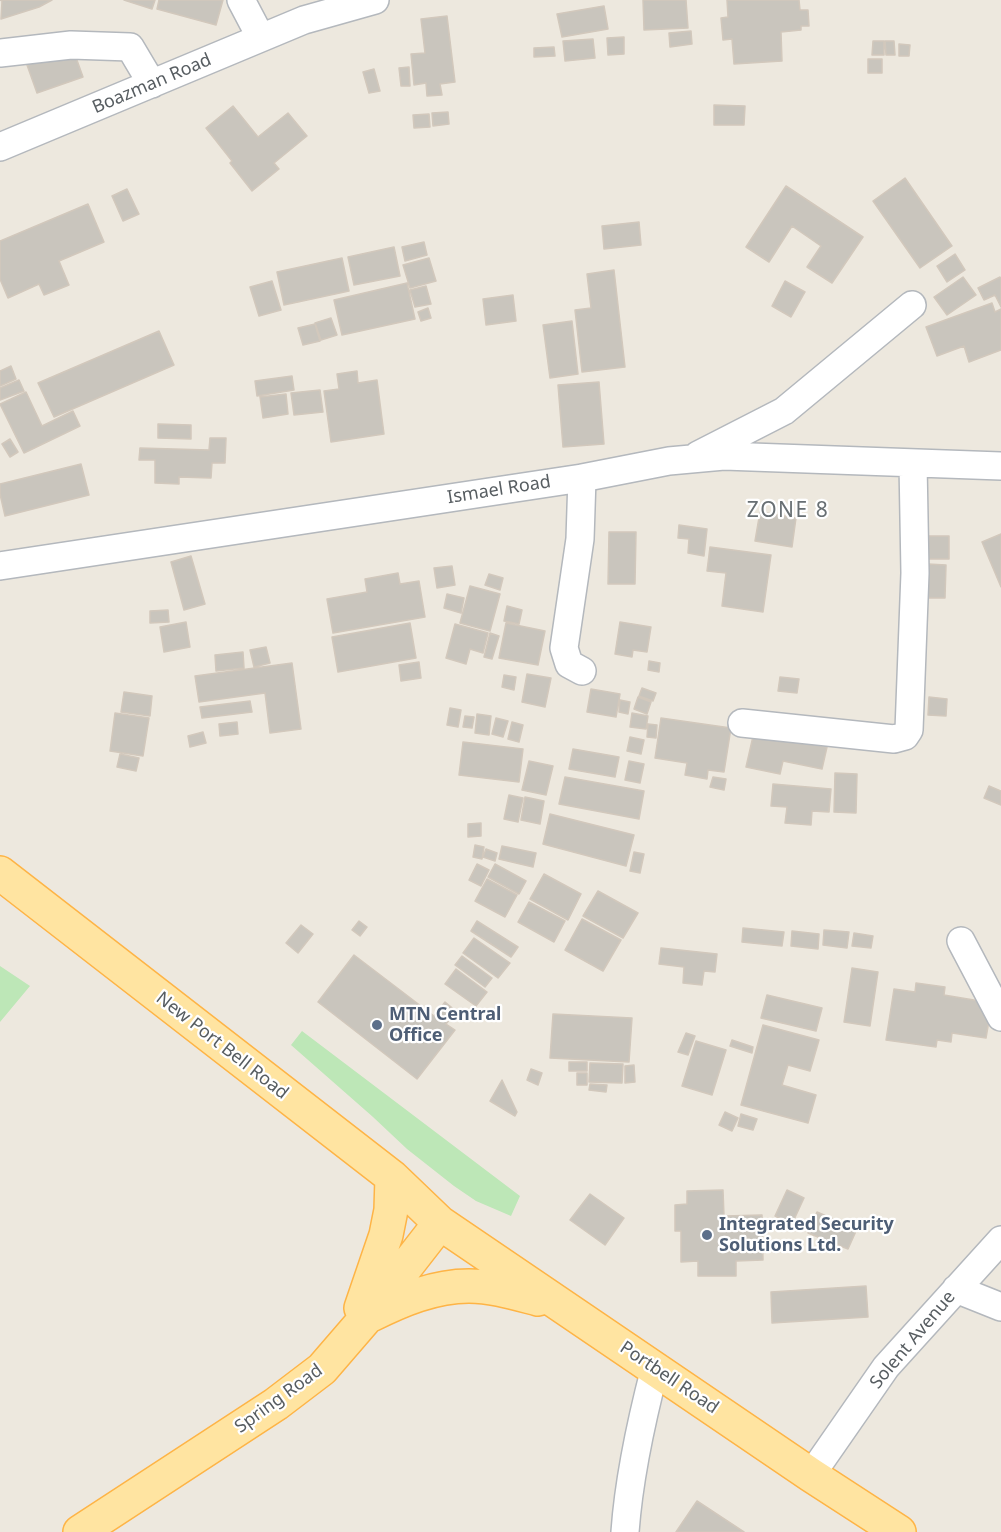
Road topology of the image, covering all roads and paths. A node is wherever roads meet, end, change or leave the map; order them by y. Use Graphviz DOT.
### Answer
graph roads {
  1 [pos="241,0"];
  2 [pos="375,0"];
  3 [pos="261,38"];
  4 [pos="0,53"];
  5 [pos="152,84"];
  6 [pos="0,147"];
  7 [pos="912,305"];
  8 [pos="691,458"];
  9 [pos="913,463"];
  10 [pos="1001,466"];
  11 [pos="582,478"];
  12 [pos="0,566"];
  13 [pos="582,671"];
  14 [pos="742,723"];
  15 [pos="0,873"];
  16 [pos="960,941"];
  17 [pos="1001,1017"];
  18 [pos="392,1177"];
  19 [pos="440,1223"];
  20 [pos="1001,1240"];
  21 [pos="956,1289"];
  22 [pos="562,1306"];
  23 [pos="1001,1307"];
  24 [pos="359,1327"];
  25 [pos="655,1368"];
  26 [pos="811,1475"];
  27 [pos="82,1531"];
  28 [pos="625,1532"];
  29 [pos="899,1532"];
  1 -- 3 [label="street"];
  2 -- 3 [label="street, Boazman Road"];
  3 -- 5 [label="street, Boazman Road"];
  4 -- 5 [label="street"];
  5 -- 6 [label="street, Boazman Road"];
  7 -- 8 [label="street"];
  8 -- 9 [label="street, Ismael Road"];
  8 -- 11 [label="street, Ismael Road"];
  9 -- 10 [label="street, Ismael Road"];
  9 -- 14 [label="street"];
  11 -- 12 [label="street, Ismael Road"];
  11 -- 13 [label="street"];
  15 -- 18 [label="main road, New Port Bell Road"];
  16 -- 17 [label="street"];
  18 -- 19 [label="main road, New Port Bell Road"];
  18 -- 24 [label="main road"];
  19 -- 22 [label="main road, Portbell Road"];
  19 -- 24 [label="main road, Spring Road"];
  20 -- 21 [label="street, Solent Avenue"];
  21 -- 23 [label="street"];
  21 -- 26 [label="street, Solent Avenue"];
  22 -- 24 [label="main road"];
  22 -- 25 [label="main road, Portbell Road"];
  24 -- 27 [label="main road, Spring Road"];
  25 -- 26 [label="main road, Portbell Road"];
  25 -- 28 [label="street"];
  26 -- 29 [label="main road, Portbell Road"];
}
